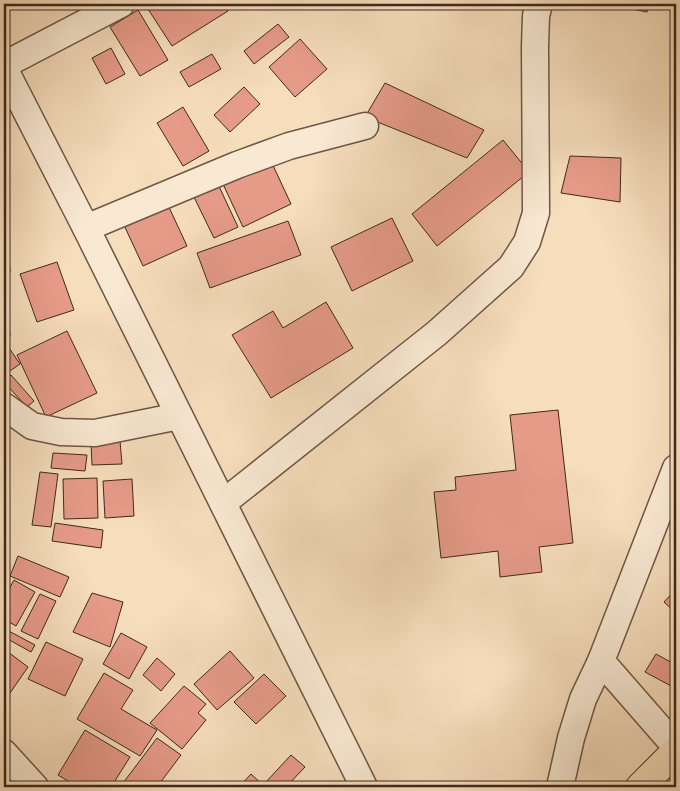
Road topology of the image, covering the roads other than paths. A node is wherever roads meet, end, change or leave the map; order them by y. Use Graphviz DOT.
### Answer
graph roads {
  1 [pos="122,4"];
  2 [pos="539,4"];
  3 [pos="4,66"];
  4 [pos="365,126"];
  5 [pos="86,228"];
  6 [pos="4,406"];
  7 [pos="179,416"];
  8 [pos="676,468"];
  9 [pos="223,503"];
  10 [pos="601,661"];
  11 [pos="676,749"];
  12 [pos="4,753"];
  13 [pos="4,772"];
  14 [pos="34,787"];
  15 [pos="364,787"];
  16 [pos="560,787"];
  17 [pos="640,787"];
  1 -- 3 [label="street"];
  2 -- 9 [label="street"];
  3 -- 5 [label="street"];
  4 -- 5 [label="street"];
  5 -- 7 [label="street"];
  6 -- 7 [label="street"];
  7 -- 9 [label="street"];
  8 -- 10 [label="street"];
  9 -- 15 [label="street"];
  10 -- 11 [label="street"];
  10 -- 16 [label="street"];
  11 -- 17 [label="main road"];
  12 -- 14 [label="street"];
  13 -- 14 [label="street"];
}
